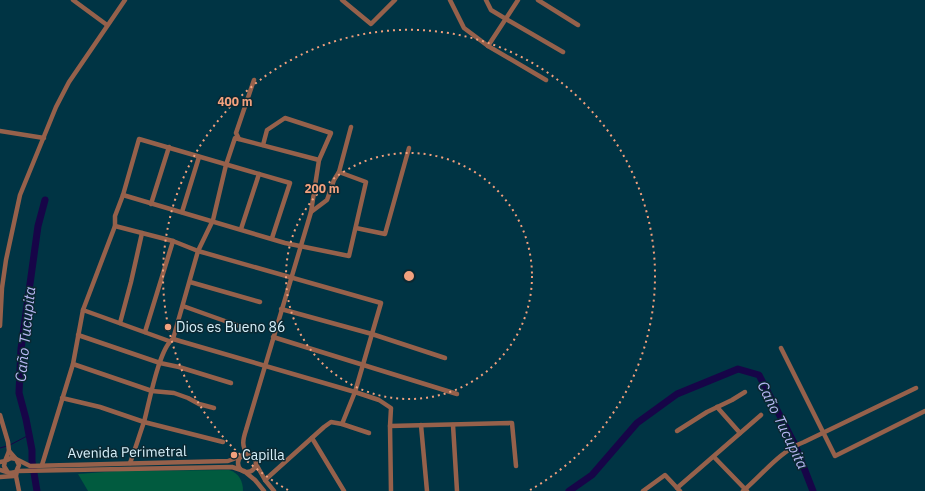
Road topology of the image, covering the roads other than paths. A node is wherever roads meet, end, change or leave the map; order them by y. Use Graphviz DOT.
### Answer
graph roads {
  1 [pos="73,0"];
  2 [pos="125,0"];
  3 [pos="342,0"];
  4 [pos="395,0"];
  5 [pos="450,0"];
  6 [pos="486,0"];
  7 [pos="518,0"];
  8 [pos="538,0"];
  9 [pos="348,2"];
  10 [pos="506,19"];
  11 [pos="107,25"];
  12 [pos="578,25"];
  13 [pos="488,46"];
  14 [pos="563,52"];
  15 [pos="254,80"];
  16 [pos="546,80"];
  17 [pos="351,127"];
  18 [pos="0,131"];
  19 [pos="44,138"];
  20 [pos="240,139"];
  21 [pos="263,145"];
  22 [pos="169,147"];
  23 [pos="409,148"];
  24 [pos="199,157"];
  25 [pos="320,160"];
  26 [pos="226,165"];
  27 [pos="340,172"];
  28 [pos="259,174"];
  29 [pos="123,195"];
  30 [pos="151,204"];
  31 [pos="182,212"];
  32 [pos="311,212"];
  33 [pos="213,220"];
  34 [pos="115,226"];
  35 [pos="356,228"];
  36 [pos="242,230"];
  37 [pos="142,233"];
  38 [pos="272,238"];
  39 [pos="173,241"];
  40 [pos="300,246"];
  41 [pos="198,251"];
  42 [pos="291,278"];
  43 [pos="190,282"];
  44 [pos="1,287"];
  45 [pos="260,302"];
  46 [pos="183,306"];
  47 [pos="281,309"];
  48 [pos="83,310"];
  49 [pos="120,323"];
  50 [pos="0,326"];
  51 [pos="250,330"];
  52 [pos="145,332"];
  53 [pos="372,334"];
  54 [pos="78,335"];
  55 [pos="273,337"];
  56 [pos="171,340"];
  57 [pos="781,348"];
  58 [pos="445,358"];
  59 [pos="160,363"];
  60 [pos="73,364"];
  61 [pos="362,364"];
  62 [pos="264,366"];
  63 [pos="231,383"];
  64 [pos="916,388"];
  65 [pos="152,391"];
  66 [pos="355,392"];
  67 [pos="745,392"];
  68 [pos="457,394"];
  69 [pos="62,398"];
  70 [pos="717,407"];
  71 [pos="214,408"];
  72 [pos="925,411"];
  73 [pos="0,414"];
  74 [pos="761,415"];
  75 [pos="144,422"];
  76 [pos="342,424"];
  77 [pos="453,425"];
  78 [pos="390,426"];
  79 [pos="422,426"];
  80 [pos="677,431"];
  81 [pos="823,432"];
  82 [pos="369,433"];
  83 [pos="740,434"];
  84 [pos="312,438"];
  85 [pos="223,442"];
  86 [pos="9,451"];
  87 [pos="248,454"];
  88 [pos="239,457"];
  89 [pos="714,457"];
  90 [pos="16,459"];
  91 [pos="3,462"];
  92 [pos="130,463"];
  93 [pos="256,464"];
  94 [pos="42,465"];
  95 [pos="516,466"];
  96 [pos="37,468"];
  97 [pos="0,470"];
  98 [pos="17,470"];
  99 [pos="6,471"];
  100 [pos="243,471"];
  101 [pos="16,476"];
  102 [pos="0,477"];
  103 [pos="265,480"];
  104 [pos="678,490"];
  105 [pos="745,490"];
  106 [pos="19,491"];
  107 [pos="264,491"];
  108 [pos="274,491"];
  109 [pos="344,491"];
  110 [pos="390,491"];
  111 [pos="427,491"];
  112 [pos="457,491"];
  113 [pos="643,491"];
  1 -- 11 [label="street"];
  2 -- 11 [label="street"];
  3 -- 9 [label="street"];
  4 -- 9 [label="street"];
  5 -- 13 [label="street"];
  6 -- 10 [label="street"];
  7 -- 10 [label="street"];
  8 -- 12 [label="street"];
  10 -- 13 [label="street"];
  10 -- 14 [label="street"];
  11 -- 19 [label="street"];
  13 -- 16 [label="street"];
  15 -- 20 [label="street"];
  17 -- 27 [label="street"];
  18 -- 19 [label="street"];
  19 -- 44 [label="street"];
  20 -- 21 [label="street"];
  20 -- 26 [label="street"];
  21 -- 25 [label="street"];
  21 -- 25 [label="street"];
  22 -- 24 [label="street"];
  22 -- 29 [label="street"];
  22 -- 30 [label="street"];
  23 -- 35 [label="street"];
  24 -- 26 [label="street"];
  24 -- 31 [label="street"];
  25 -- 32 [label="street"];
  26 -- 28 [label="street"];
  26 -- 33 [label="street"];
  27 -- 32 [label="street"];
  27 -- 35 [label="street"];
  28 -- 36 [label="street"];
  28 -- 38 [label="street"];
  29 -- 30 [label="street"];
  29 -- 34 [label="street"];
  30 -- 31 [label="street"];
  31 -- 33 [label="street"];
  32 -- 40 [label="street"];
  33 -- 36 [label="street"];
  33 -- 41 [label="street"];
  34 -- 37 [label="street"];
  34 -- 48 [label="street"];
  35 -- 40 [label="street"];
  36 -- 38 [label="street"];
  37 -- 39 [label="street"];
  37 -- 49 [label="street"];
  38 -- 40 [label="street"];
  39 -- 41 [label="street"];
  39 -- 52 [label="street"];
  40 -- 42 [label="street"];
  41 -- 42 [label="street"];
  41 -- 43 [label="street"];
  42 -- 47 [label="street"];
  42 -- 53 [label="street"];
  43 -- 45 [label="street"];
  43 -- 46 [label="street"];
  44 -- 50 [label="street"];
  46 -- 51 [label="street"];
  46 -- 56 [label="street"];
  47 -- 53 [label="street"];
  47 -- 55 [label="street"];
  48 -- 49 [label="street"];
  48 -- 54 [label="street"];
  49 -- 52 [label="street"];
  52 -- 56 [label="street"];
  53 -- 58 [label="street"];
  53 -- 61 [label="street"];
  54 -- 59 [label="street"];
  54 -- 60 [label="street"];
  55 -- 61 [label="street"];
  55 -- 62 [label="street"];
  56 -- 59 [label="street"];
  56 -- 62 [label="street"];
  57 -- 81 [label="street"];
  59 -- 63 [label="street"];
  59 -- 65 [label="street"];
  60 -- 65 [label="street"];
  60 -- 69 [label="street"];
  61 -- 66 [label="street"];
  61 -- 68 [label="street"];
  62 -- 66 [label="street"];
  62 -- 87 [label="street"];
  64 -- 81 [label="street"];
  65 -- 71 [label="street"];
  65 -- 75 [label="street"];
  66 -- 76 [label="street"];
  66 -- 78 [label="street"];
  67 -- 70 [label="street"];
  69 -- 75 [label="street"];
  69 -- 94 [label="street"];
  70 -- 80 [label="street"];
  70 -- 83 [label="street"];
  72 -- 81 [label="street"];
  73 -- 86 [label="street"];
  74 -- 83 [label="street"];
  75 -- 85 [label="street"];
  75 -- 92 [label="street"];
  76 -- 82 [label="street"];
  76 -- 84 [label="street"];
  77 -- 79 [label="street"];
  77 -- 95 [label="street"];
  77 -- 112 [label="street"];
  78 -- 79 [label="street"];
  78 -- 110 [label="street"];
  79 -- 111 [label="street"];
  81 -- 105 [label="street"];
  83 -- 89 [label="street"];
  84 -- 103 [label="street"];
  84 -- 109 [label="street"];
  86 -- 90 [label="street, Avenida Perimetral"];
  86 -- 91 [label="street"];
  87 -- 88 [label="street"];
  87 -- 93 [label="street"];
  88 -- 92 [label="street, Avenida Perimetral"];
  88 -- 100 [label="street"];
  89 -- 104 [label="street"];
  89 -- 105 [label="street"];
  90 -- 91 [label="street"];
  90 -- 96 [label="street, Avenida Perimetral"];
  90 -- 98 [label="street"];
  91 -- 99 [label="street"];
  92 -- 94 [label="street, Avenida Perimetral"];
  93 -- 100 [label="street"];
  93 -- 103 [label="street"];
  94 -- 96 [label="street, Avenida Perimetral"];
  96 -- 98 [label="street, Avenida Perimetral"];
  96 -- 100 [label="street, Avenida Perimetral"];
  97 -- 99 [label="street"];
  98 -- 99 [label="street"];
  98 -- 101 [label="street"];
  100 -- 107 [label="street, Avenida Perimetral"];
  101 -- 102 [label="street"];
  101 -- 106 [label="street"];
  103 -- 108 [label="street"];
  104 -- 113 [label="street"];
}
